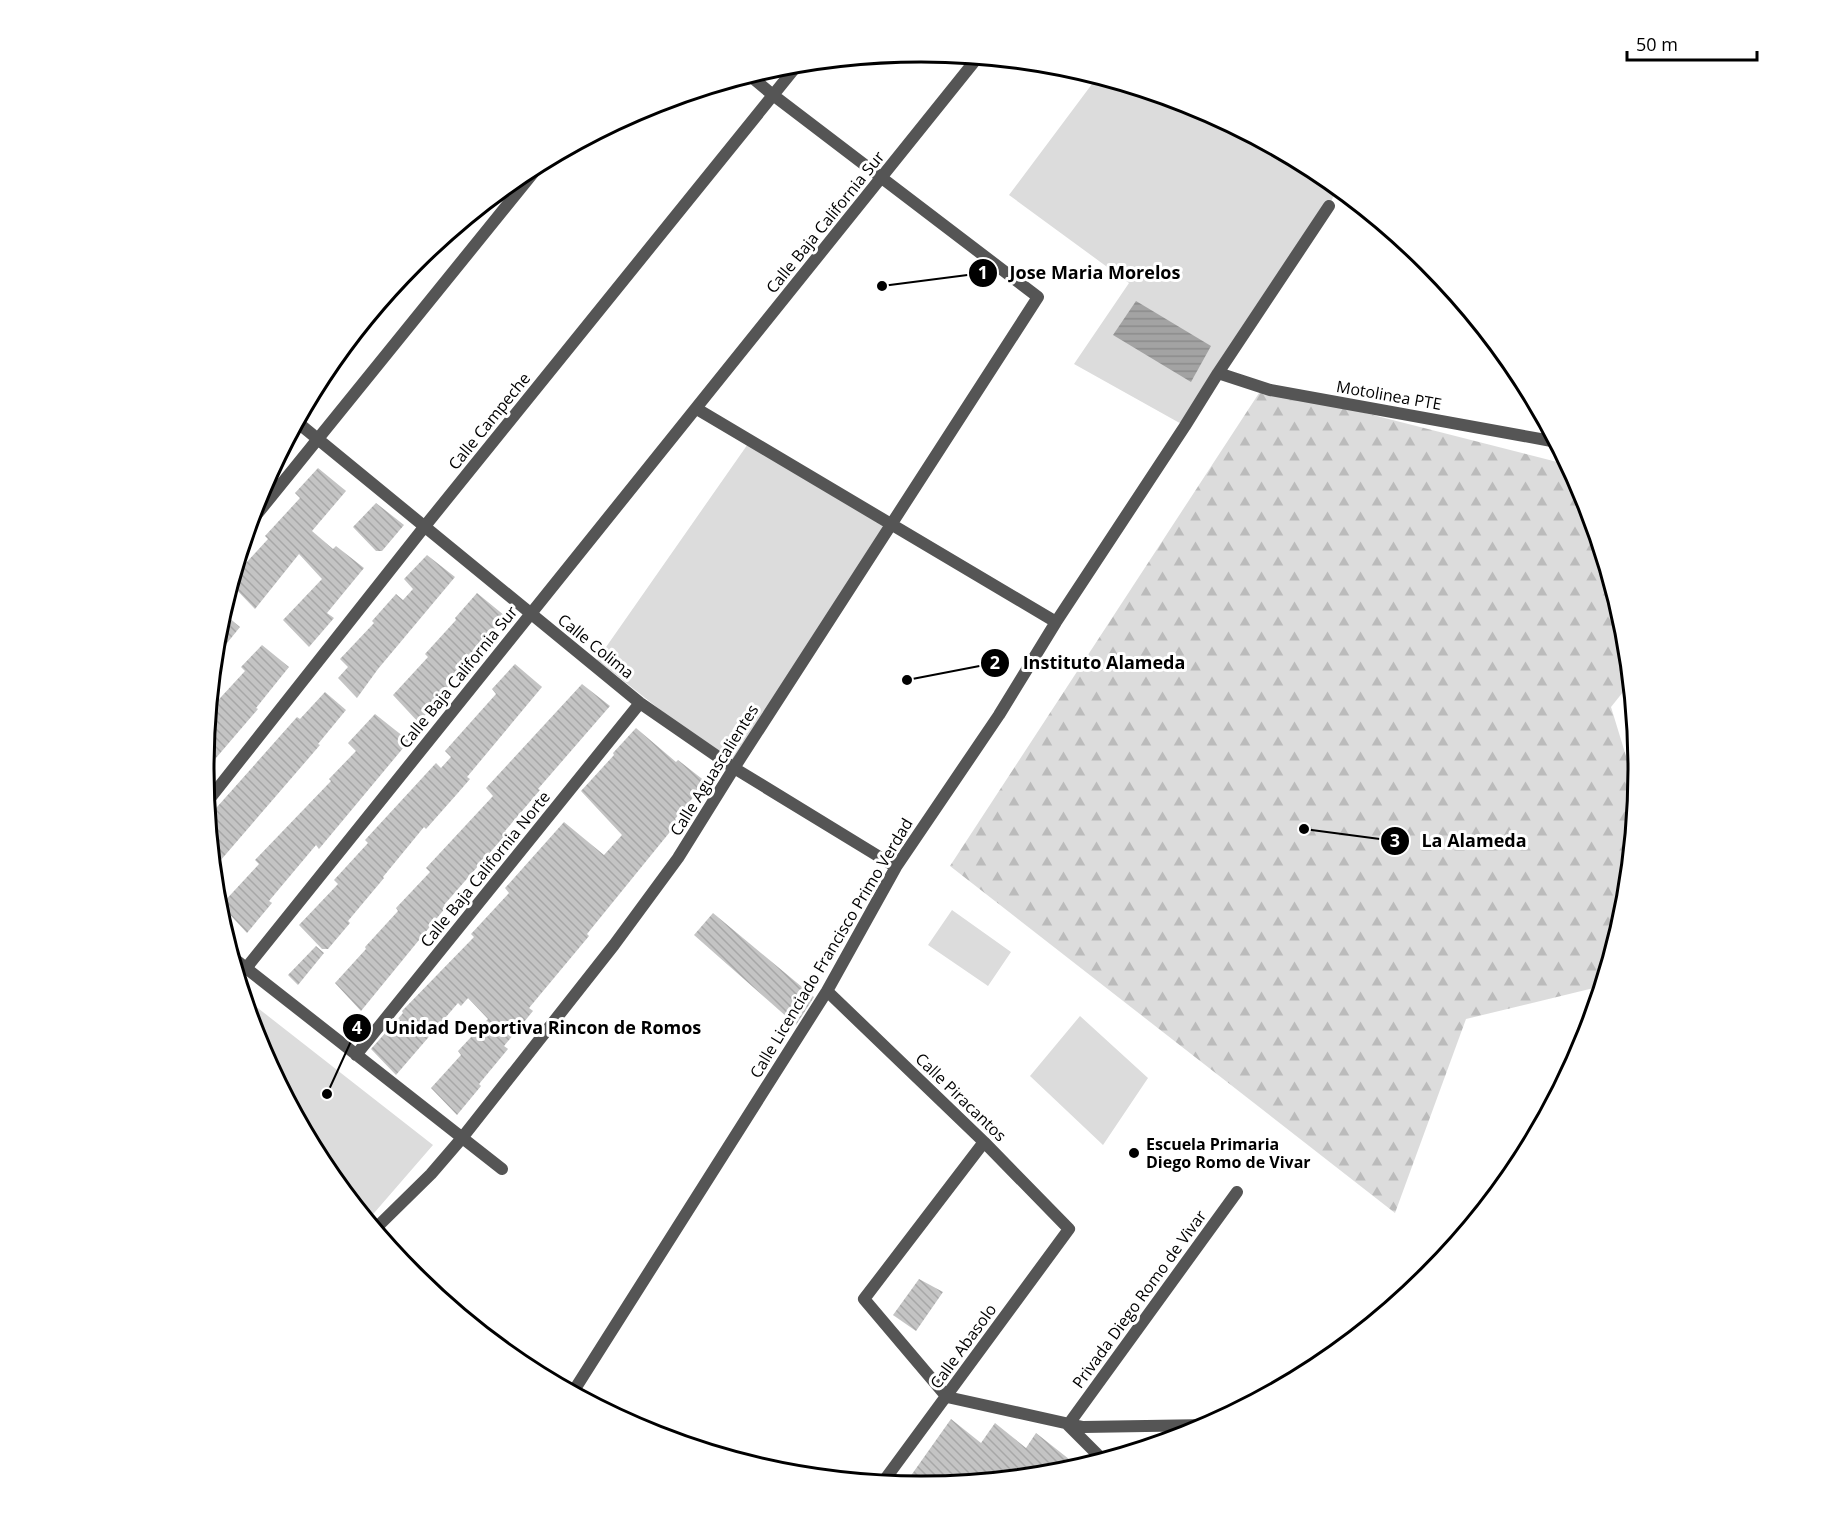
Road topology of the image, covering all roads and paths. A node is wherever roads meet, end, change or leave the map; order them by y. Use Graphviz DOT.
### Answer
graph roads {
  1 [pos="973,64"];
  2 [pos="790,74"];
  3 [pos="757,82"];
  4 [pos="773,95"];
  5 [pos="882,177"];
  6 [pos="523,185"];
  7 [pos="1329,206"];
  8 [pos="1218,373"];
  9 [pos="697,409"];
  10 [pos="303,426"];
  11 [pos="319,438"];
  12 [pos="1548,440"];
  13 [pos="266,503"];
  14 [pos="892,525"];
  15 [pos="425,526"];
  16 [pos="530,614"];
  17 [pos="1056,622"];
  18 [pos="640,703"];
  19 [pos="734,768"];
  20 [pos="215,792"];
  21 [pos="896,867"];
  22 [pos="243,964"];
  23 [pos="247,967"];
  24 [pos="827,991"];
  25 [pos="356,1055"];
  26 [pos="462,1138"];
  27 [pos="984,1142"];
  28 [pos="502,1169"];
  29 [pos="1237,1192"];
  30 [pos="381,1223"];
  31 [pos="1069,1229"];
  32 [pos="577,1386"];
  33 [pos="947,1397"];
  34 [pos="1068,1425"];
  35 [pos="1183,1425"];
  36 [pos="1096,1453"];
  37 [pos="889,1475"];
  1 -- 5 [label="street, Calle Baja California Sur"];
  2 -- 4 [label="street, Calle Campeche"];
  3 -- 4 [label="street"];
  4 -- 5 [label="street"];
  4 -- 15 [label="street, Calle Campeche"];
  5 -- 9 [label="street, Calle Baja California Sur"];
  5 -- 14 [label="street, Calle Aguascalientes"];
  6 -- 11 [label="street"];
  7 -- 8 [label="street, Calle Licenciado Francisco Primo Verdad"];
  8 -- 12 [label="street, Motolinea PTE"];
  8 -- 17 [label="street, Calle Licenciado Francisco Primo Verdad"];
  9 -- 14 [label="street"];
  9 -- 16 [label="street, Calle Baja California Sur"];
  10 -- 11 [label="street, Calle Colima"];
  11 -- 13 [label="street"];
  11 -- 15 [label="street, Calle Colima"];
  14 -- 17 [label="street"];
  14 -- 19 [label="street, Calle Aguascalientes"];
  15 -- 16 [label="street, Calle Colima"];
  15 -- 20 [label="street, Calle Campeche"];
  16 -- 18 [label="street, Calle Colima"];
  16 -- 23 [label="street, Calle Baja California Sur"];
  17 -- 21 [label="street, Calle Licenciado Francisco Primo Verdad"];
  18 -- 19 [label="street, Calle Colima"];
  18 -- 25 [label="street, Calle Baja California Norte"];
  19 -- 21 [label="street, Calle Colima"];
  19 -- 26 [label="street, Calle Aguascalientes"];
  21 -- 24 [label="street, Calle Licenciado Francisco Primo Verdad"];
  22 -- 23 [label="street"];
  23 -- 25 [label="street"];
  24 -- 27 [label="street, Calle Piracantos"];
  24 -- 32 [label="street, Calle Licenciado Francisco Primo Verdad"];
  25 -- 26 [label="street"];
  26 -- 28 [label="street"];
  26 -- 30 [label="street, Calle Aguascalientes"];
  27 -- 31 [label="street, Calle Piracantos"];
  27 -- 33 [label="street"];
  29 -- 34 [label="street, Privada Diego Romo de Vivar"];
  31 -- 33 [label="street, Calle Abasolo"];
  33 -- 34 [label="street"];
  33 -- 37 [label="street, Calle Abasolo"];
  34 -- 35 [label="street"];
  34 -- 36 [label="street"];
}
